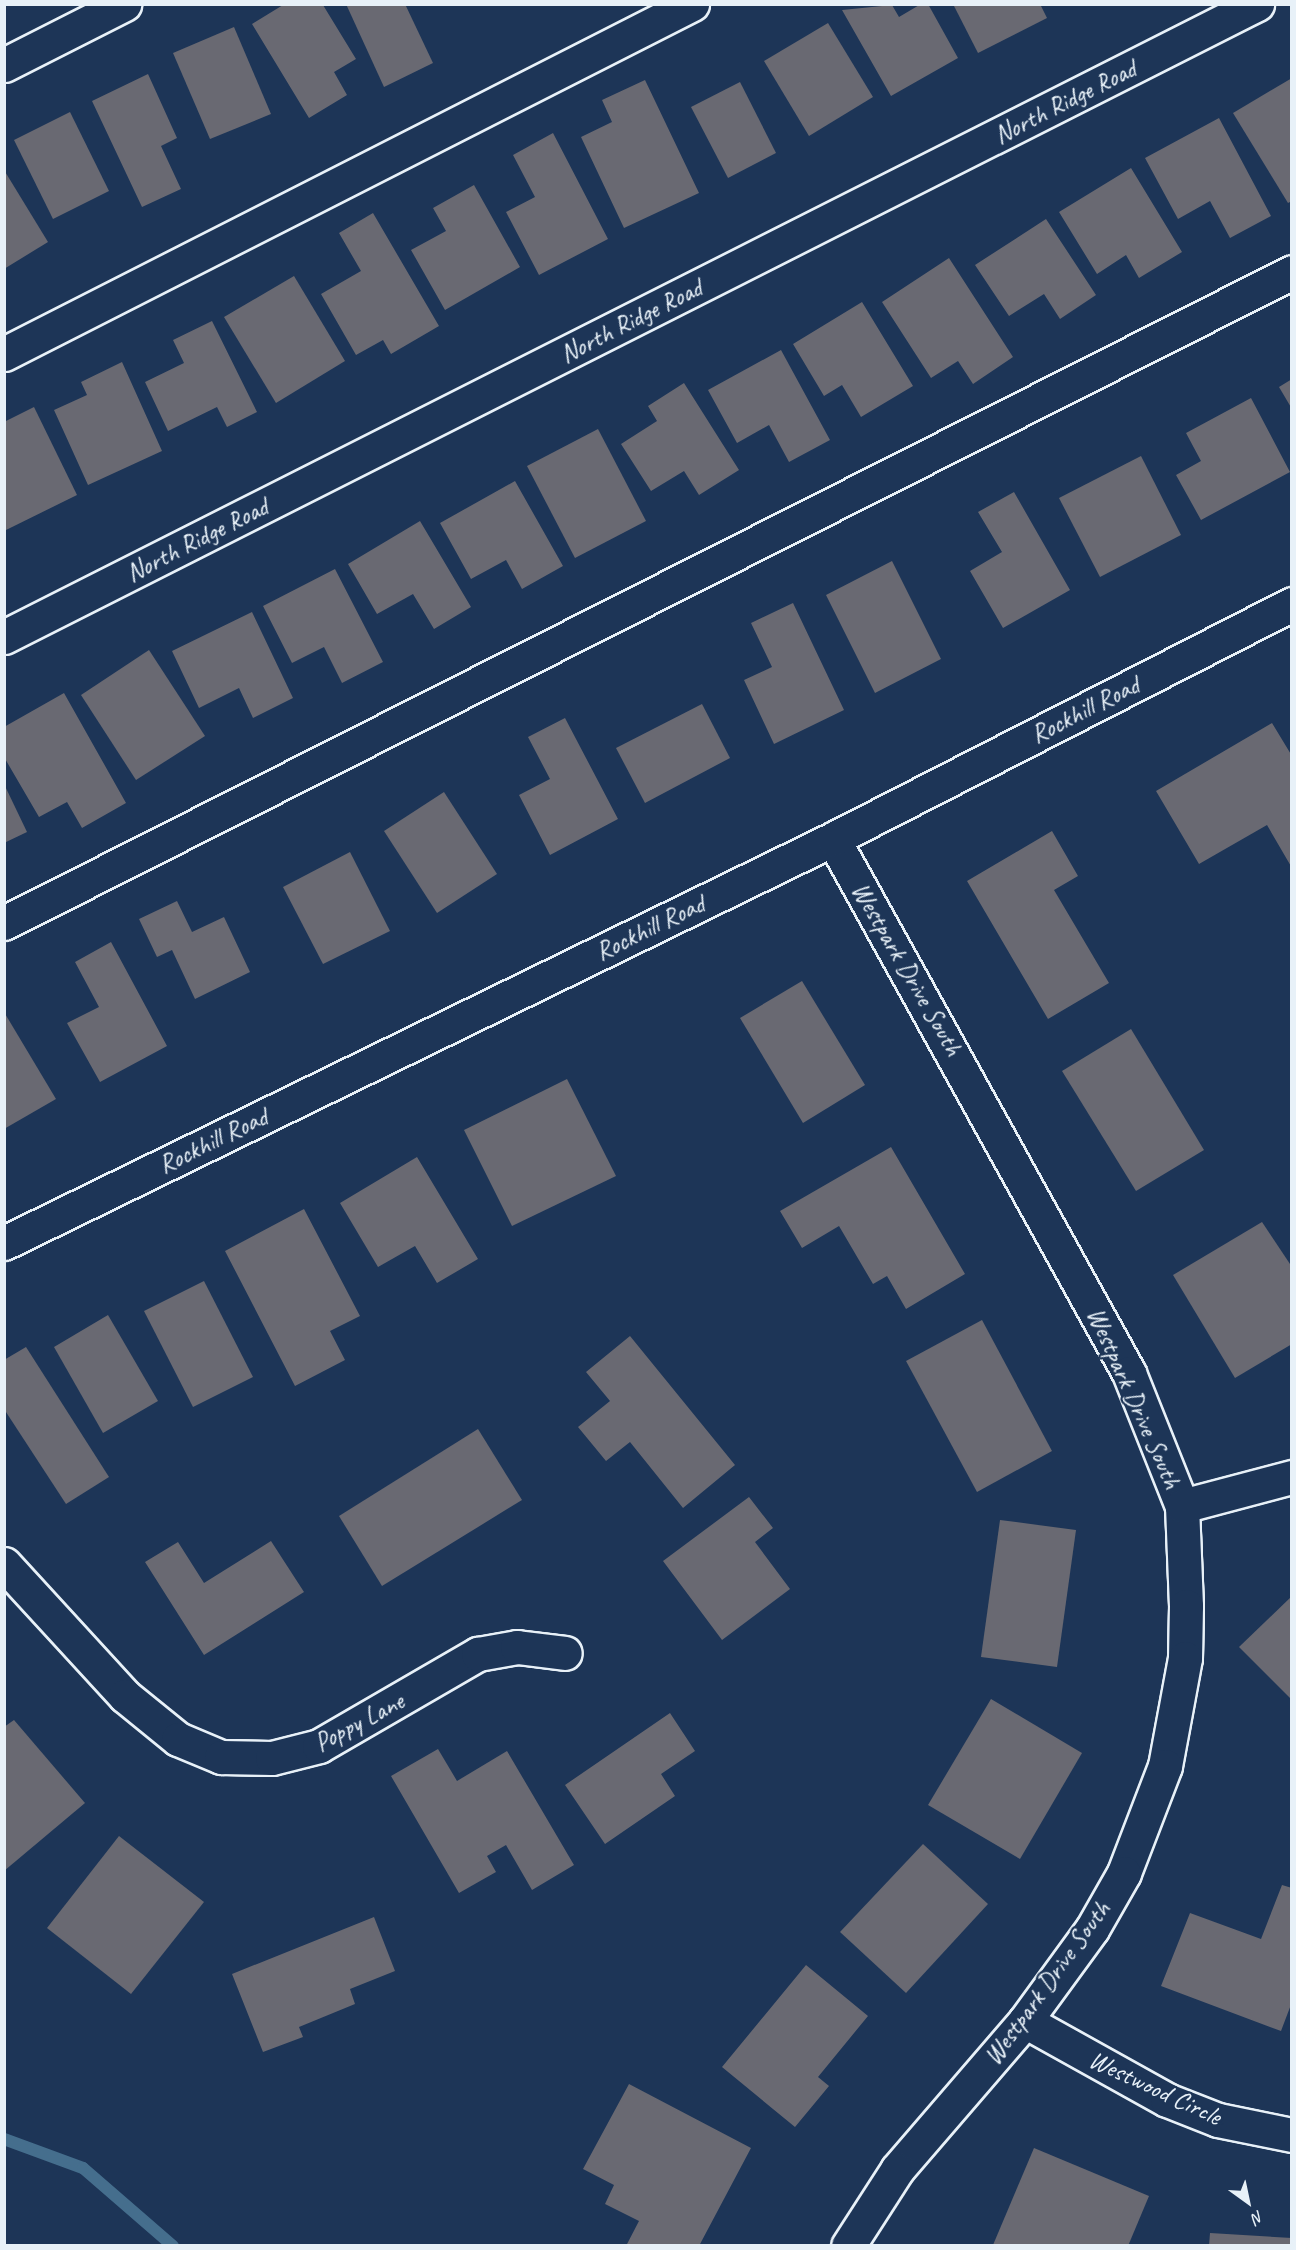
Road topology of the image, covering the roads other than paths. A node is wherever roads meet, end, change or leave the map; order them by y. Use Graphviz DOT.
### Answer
graph roads {
  1 [pos="124,4"];
  2 [pos="692,4"];
  3 [pos="1257,4"];
  4 [pos="4,65"];
  5 [pos="1292,272"];
  6 [pos="4,354"];
  7 [pos="1292,604"];
  8 [pos="4,637"];
  9 [pos="833,839"];
  10 [pos="4,923"];
  11 [pos="4,1243"];
  12 [pos="1292,1477"];
  13 [pos="1182,1506"];
  14 [pos="4,1564"];
  15 [pos="565,1653"];
  16 [pos="1024,2021"];
  17 [pos="1292,2136"];
  18 [pos="848,2246"];
  1 -- 4 [label="street"];
  2 -- 6 [label="street"];
  3 -- 8 [label="street, North Ridge Road"];
  5 -- 10 [label="street"];
  7 -- 9 [label="street, Rockhill Road"];
  9 -- 11 [label="street, Rockhill Road"];
  9 -- 13 [label="street, Westpark Drive South"];
  12 -- 13 [label="street"];
  13 -- 16 [label="street, Westpark Drive South"];
  14 -- 15 [label="street, Poppy Lane"];
  16 -- 17 [label="street, Westwood Circle"];
  16 -- 18 [label="street, Westpark Drive South"];
}
